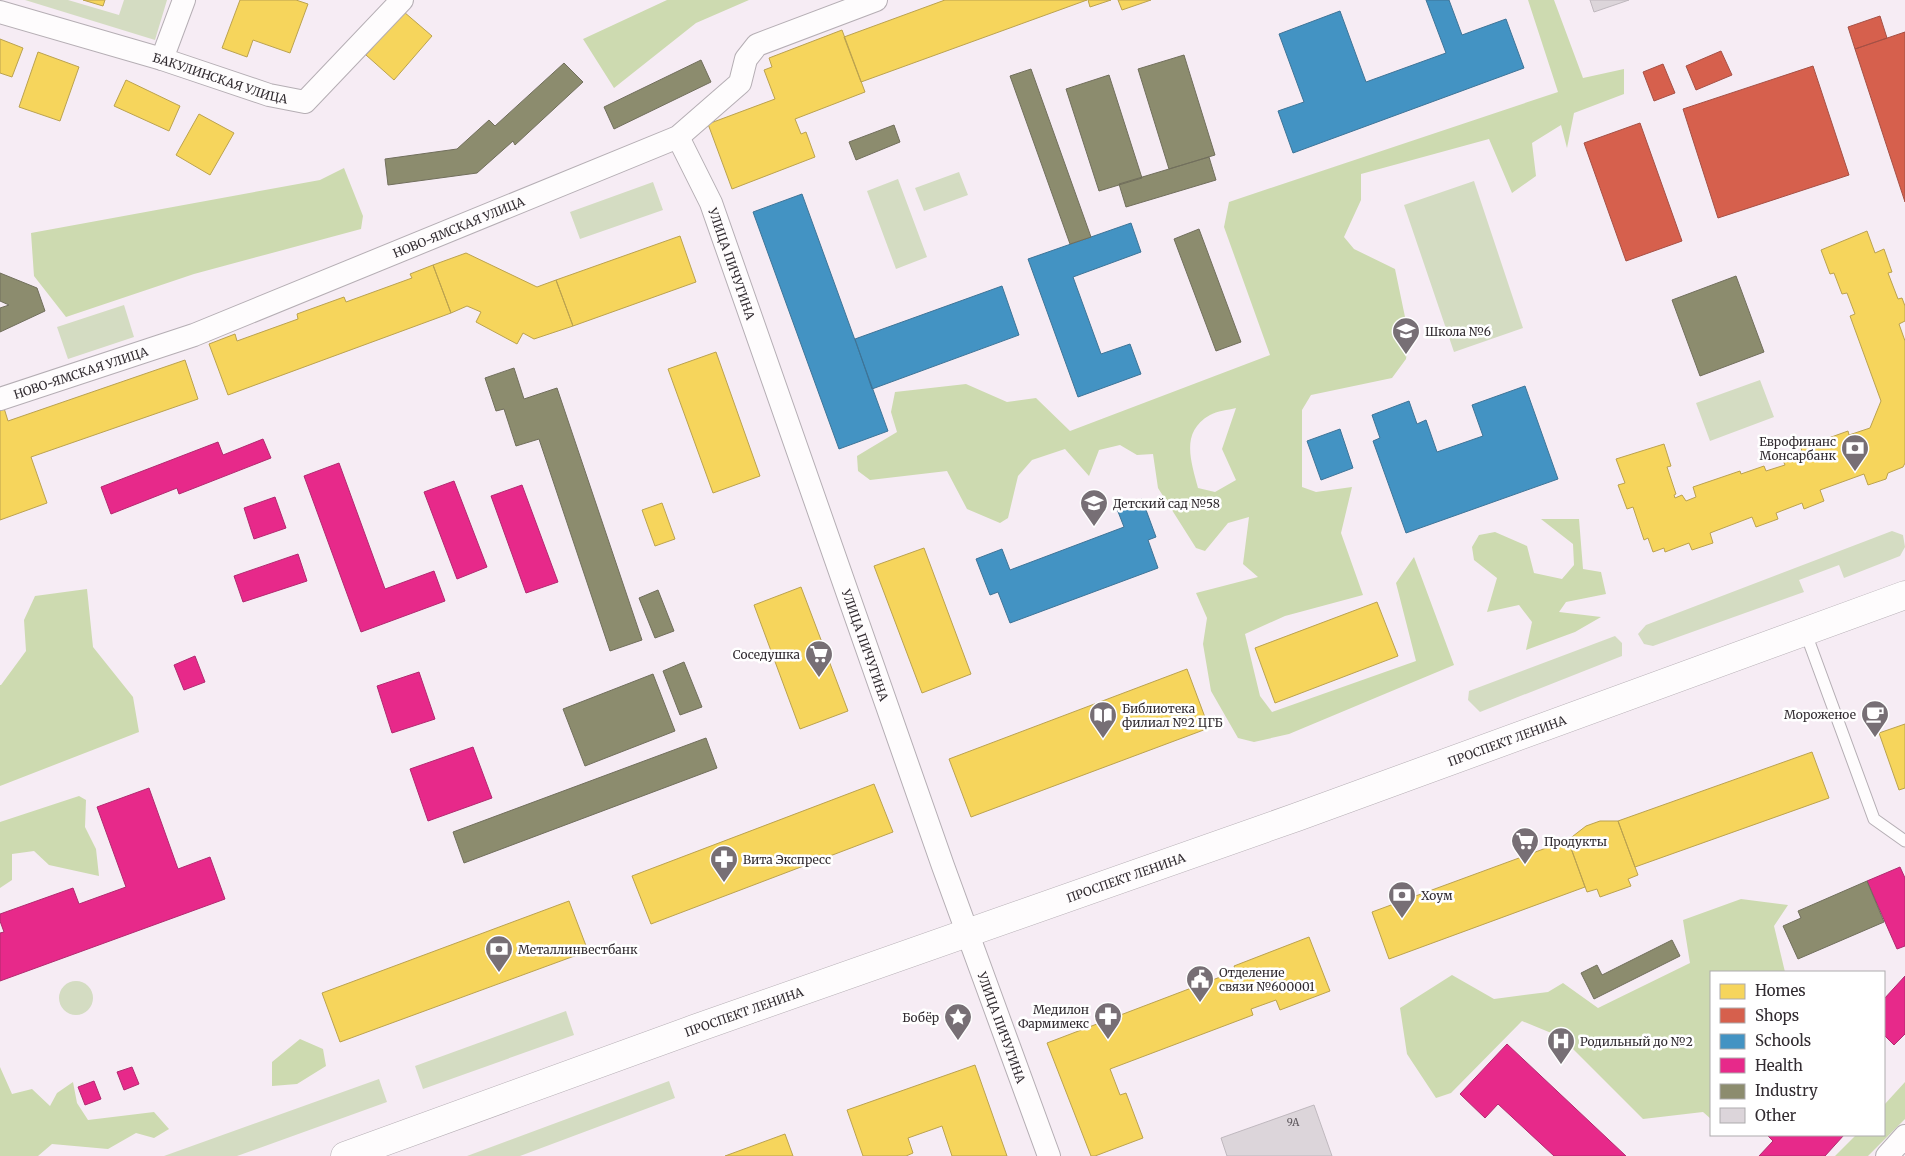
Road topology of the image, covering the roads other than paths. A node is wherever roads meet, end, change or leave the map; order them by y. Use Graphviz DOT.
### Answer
graph roads {
  1 [pos="184,0"];
  2 [pos="402,0"];
  3 [pos="876,0"];
  4 [pos="0,12"];
  5 [pos="162,59"];
  6 [pos="678,137"];
  7 [pos="0,399"];
  8 [pos="1905,596"];
  9 [pos="1805,631"];
  10 [pos="1905,841"];
  11 [pos="967,932"];
  12 [pos="1905,1136"];
  13 [pos="345,1156"];
  14 [pos="1049,1156"];
  15 [pos="1887,1156"];
  1 -- 5 [label="street"];
  2 -- 5 [label="street, БАКУЛИНСКАЯ УЛИЦА"];
  3 -- 6 [label="street, НОВО-ЯМСКАЯ УЛИЦА"];
  4 -- 5 [label="street, БАКУЛИНСКАЯ УЛИЦА"];
  6 -- 7 [label="street, НОВО-ЯМСКАЯ УЛИЦА"];
  6 -- 11 [label="street, УЛИЦА ПИЧУГИНА"];
  8 -- 9 [label="main road, ПРОСПЕКТ ЛЕНИНА"];
  9 -- 10 [label="lane"];
  9 -- 11 [label="main road, ПРОСПЕКТ ЛЕНИНА"];
  11 -- 13 [label="main road, ПРОСПЕКТ ЛЕНИНА"];
  11 -- 14 [label="street, УЛИЦА ПИЧУГИНА"];
  12 -- 15 [label="street"];
}
